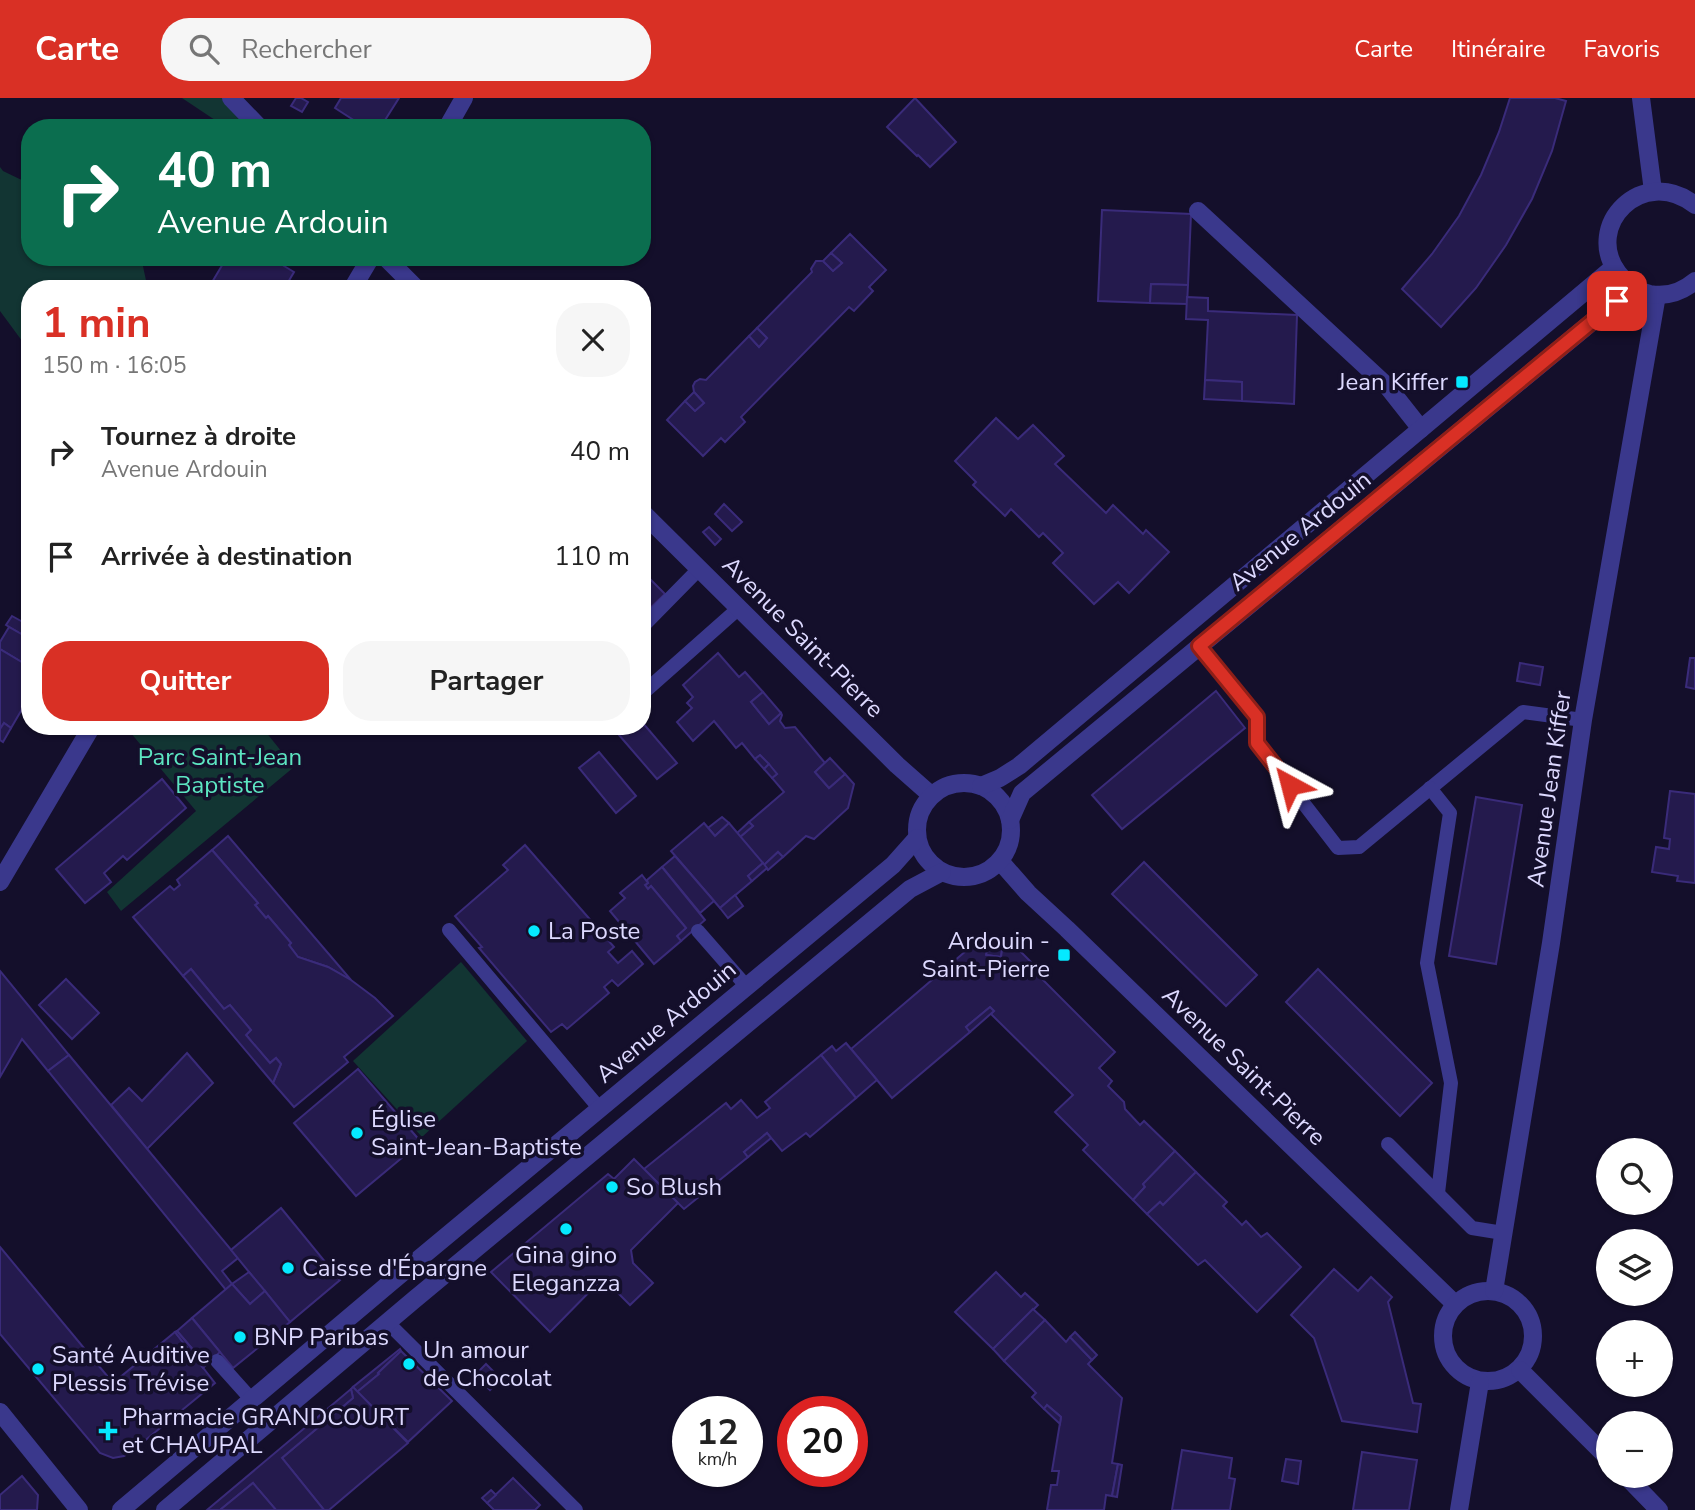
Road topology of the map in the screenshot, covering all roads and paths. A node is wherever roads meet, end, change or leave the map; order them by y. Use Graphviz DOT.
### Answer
graph roads {
  1 [pos="231,98"];
  2 [pos="464,98"];
  3 [pos="1641,98"];
  4 [pos="251,119"];
  5 [pos="452,119"];
  6 [pos="1653,191"];
  7 [pos="1695,204"];
  8 [pos="1198,211"];
  9 [pos="394,266"];
  10 [pos="1614,267"];
  11 [pos="408,280"];
  12 [pos="1695,281"];
  13 [pos="1633,288"];
  14 [pos="1657,295"];
  15 [pos="1421,429"];
  16 [pos="651,521"];
  17 [pos="699,569"];
  18 [pos="739,608"];
  19 [pos="651,619"];
  20 [pos="1199,646"];
  21 [pos="651,686"];
  22 [pos="1583,720"];
  23 [pos="87,735"];
  24 [pos="981,786"];
  25 [pos="1430,788"];
  26 [pos="932,795"];
  27 [pos="1010,820"];
  28 [pos="918,838"];
  29 [pos="1000,861"];
  30 [pos="942,872"];
  31 [pos="0,882"];
  32 [pos="449,930"];
  33 [pos="698,931"];
  34 [pos="747,987"];
  35 [pos="600,1109"];
  36 [pos="1388,1144"];
  37 [pos="1438,1194"];
  38 [pos="1503,1233"];
  39 [pos="1494,1290"];
  40 [pos="1455,1304"];
  41 [pos="387,1322"];
  42 [pos="217,1361"];
  43 [pos="1520,1370"];
  44 [pos="1480,1382"];
  45 [pos="251,1400"];
  46 [pos="0,1412"];
  47 [pos="1596,1446"];
  48 [pos="1638,1488"];
  49 [pos="79,1510"];
  50 [pos="121,1510"];
  51 [pos="165,1510"];
  52 [pos="576,1510"];
  53 [pos="1459,1510"];
  54 [pos="1659,1510"];
  1 -- 4 [label="street"];
  2 -- 5 [label="street"];
  3 -- 6 [label="street"];
  6 -- 7 [label="street"];
  6 -- 10 [label="street"];
  8 -- 15 [label="street"];
  9 -- 11 [label="street"];
  10 -- 13 [label="street"];
  10 -- 15 [label="street, Avenue Ardouin"];
  12 -- 14 [label="street"];
  13 -- 14 [label="street"];
  13 -- 20 [label="street, Avenue Ardouin"];
  14 -- 22 [label="street, Avenue Jean Kiffer"];
  15 -- 24 [label="street, Avenue Ardouin"];
  16 -- 17 [label="street, Avenue Saint-Pierre"];
  17 -- 18 [label="street, Avenue Saint-Pierre"];
  17 -- 19 [label="lane"];
  18 -- 21 [label="lane"];
  18 -- 26 [label="street, Avenue Saint-Pierre"];
  20 -- 25 [label="lane"];
  20 -- 27 [label="street, Avenue Ardouin"];
  22 -- 25 [label="lane"];
  22 -- 38 [label="street, Avenue Jean Kiffer"];
  23 -- 31 [label="street"];
  24 -- 26 [label="street"];
  24 -- 27 [label="street"];
  25 -- 37 [label="lane"];
  26 -- 28 [label="street"];
  27 -- 29 [label="street"];
  28 -- 30 [label="street"];
  28 -- 34 [label="street, Avenue Ardouin"];
  29 -- 30 [label="street"];
  29 -- 40 [label="street, Avenue Saint-Pierre"];
  30 -- 41 [label="street"];
  32 -- 35 [label="lane"];
  33 -- 34 [label="lane"];
  34 -- 35 [label="street, Avenue Ardouin"];
  35 -- 45 [label="street, Avenue Ardouin"];
  36 -- 37 [label="lane"];
  37 -- 38 [label="lane"];
  38 -- 39 [label="street, Avenue Jean Kiffer"];
  39 -- 40 [label="street"];
  39 -- 43 [label="street"];
  40 -- 44 [label="street"];
  41 -- 51 [label="street"];
  41 -- 52 [label="lane"];
  42 -- 45 [label="lane"];
  43 -- 44 [label="street"];
  43 -- 47 [label="street"];
  44 -- 53 [label="street"];
  45 -- 50 [label="street, Avenue Ardouin"];
  46 -- 49 [label="street"];
  48 -- 54 [label="street"];
}
